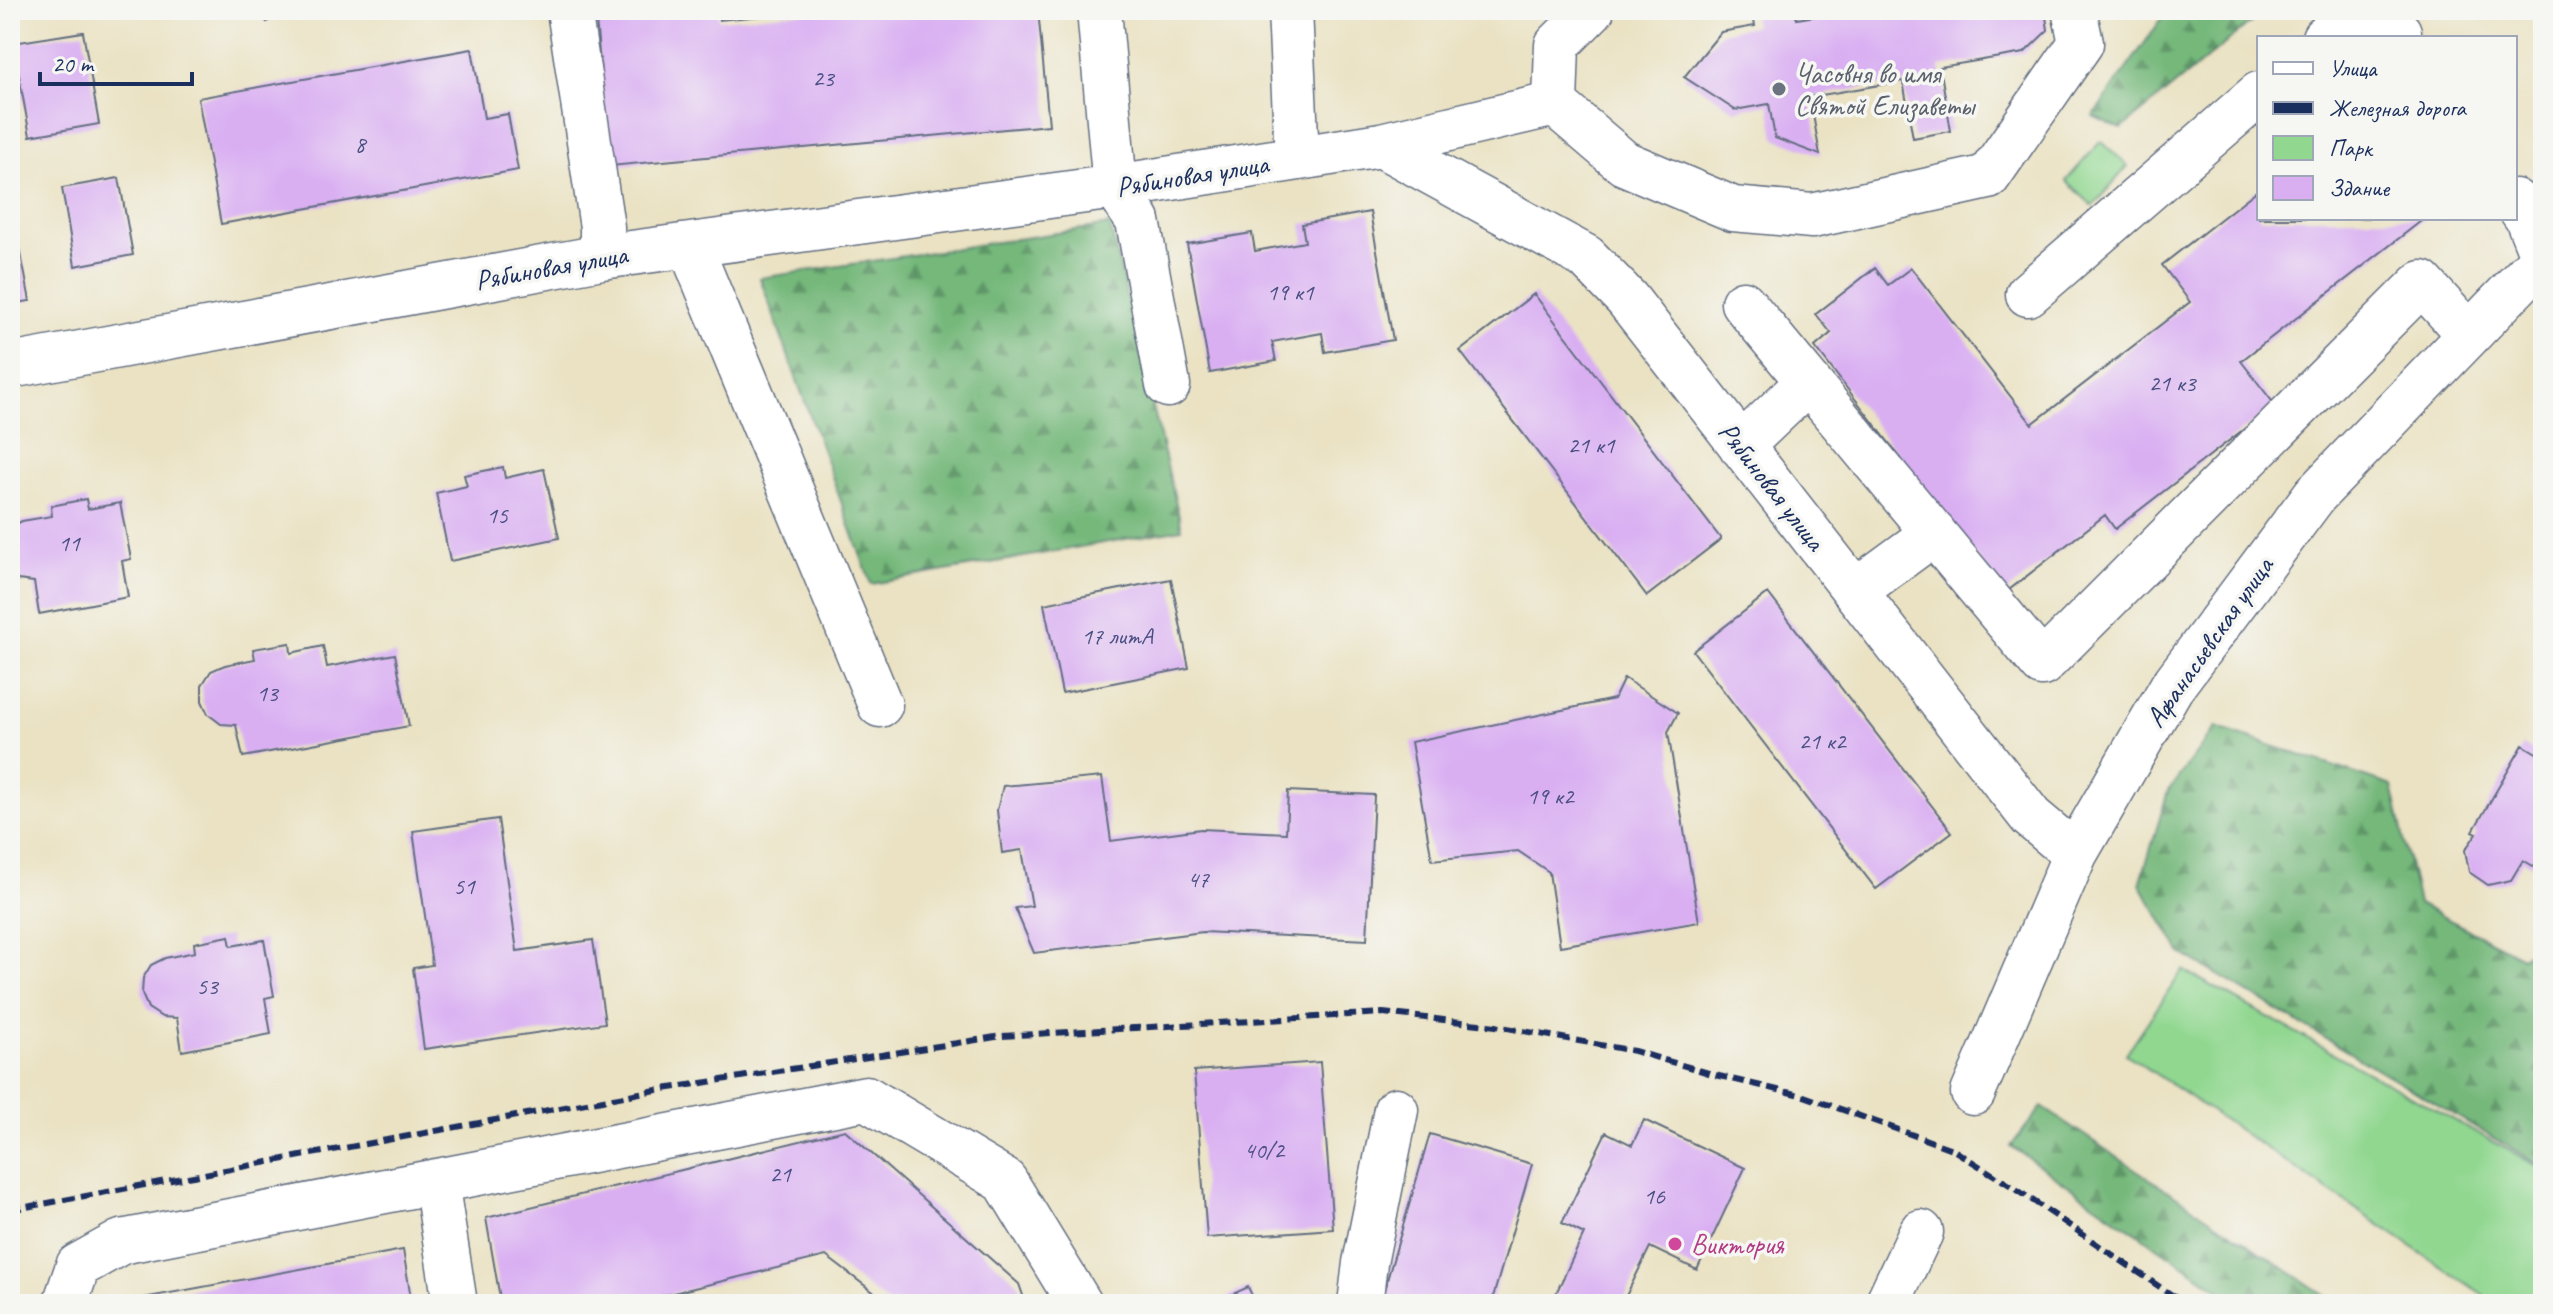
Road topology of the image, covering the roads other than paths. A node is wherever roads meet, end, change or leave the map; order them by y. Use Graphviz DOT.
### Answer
graph roads {
  1 [pos="569,10"];
  2 [pos="1099,10"];
  3 [pos="1290,10"];
  4 [pos="1592,10"];
  5 [pos="2074,10"];
  6 [pos="2409,27"];
  7 [pos="2326,36"];
  8 [pos="2257,96"];
  9 [pos="1555,104"];
  10 [pos="1381,145"];
  11 [pos="1297,158"];
  12 [pos="1115,187"];
  13 [pos="2517,204"];
  14 [pos="690,246"];
  15 [pos="602,257"];
  16 [pos="2543,258"];
  17 [pos="2028,294"];
  18 [pos="1743,303"];
  19 [pos="2469,335"];
  20 [pos="10,366"];
  21 [pos="1808,382"];
  22 [pos="1168,385"];
  23 [pos="1741,446"];
  24 [pos="1934,533"];
  25 [pos="1855,591"];
  26 [pos="880,705"];
  27 [pos="2075,854"];
  28 [pos="1973,1093"];
  29 [pos="1396,1110"];
  30 [pos="436,1181"];
  31 [pos="1921,1232"];
  32 [pos="65,1304"];
  33 [pos="455,1304"];
  34 [pos="1080,1304"];
  35 [pos="1360,1304"];
  36 [pos="1887,1304"];
  1 -- 15 [label="street"];
  2 -- 12 [label="street"];
  3 -- 11 [label="street"];
  4 -- 9 [label="street"];
  5 -- 9 [label="street"];
  6 -- 7 [label="street"];
  8 -- 17 [label="street"];
  9 -- 10 [label="street"];
  10 -- 11 [label="street, Рябиновая улица"];
  10 -- 23 [label="street, Рябиновая улица"];
  11 -- 12 [label="street, Рябиновая улица"];
  12 -- 14 [label="street, Рябиновая улица"];
  12 -- 22 [label="street"];
  13 -- 16 [label="street"];
  14 -- 15 [label="street, Рябиновая улица"];
  14 -- 26 [label="street"];
  15 -- 20 [label="street, Рябиновая улица"];
  16 -- 19 [label="street, Афанасьевская улица"];
  18 -- 21 [label="street"];
  19 -- 24 [label="street"];
  19 -- 27 [label="street, Афанасьевская улица"];
  21 -- 23 [label="street"];
  21 -- 24 [label="street"];
  23 -- 25 [label="street, Рябиновая улица"];
  24 -- 25 [label="street"];
  25 -- 27 [label="street, Рябиновая улица"];
  27 -- 28 [label="street, Афанасьевская улица"];
  29 -- 35 [label="street"];
  30 -- 32 [label="street"];
  30 -- 33 [label="street"];
  30 -- 34 [label="street"];
  31 -- 36 [label="street"];
}
